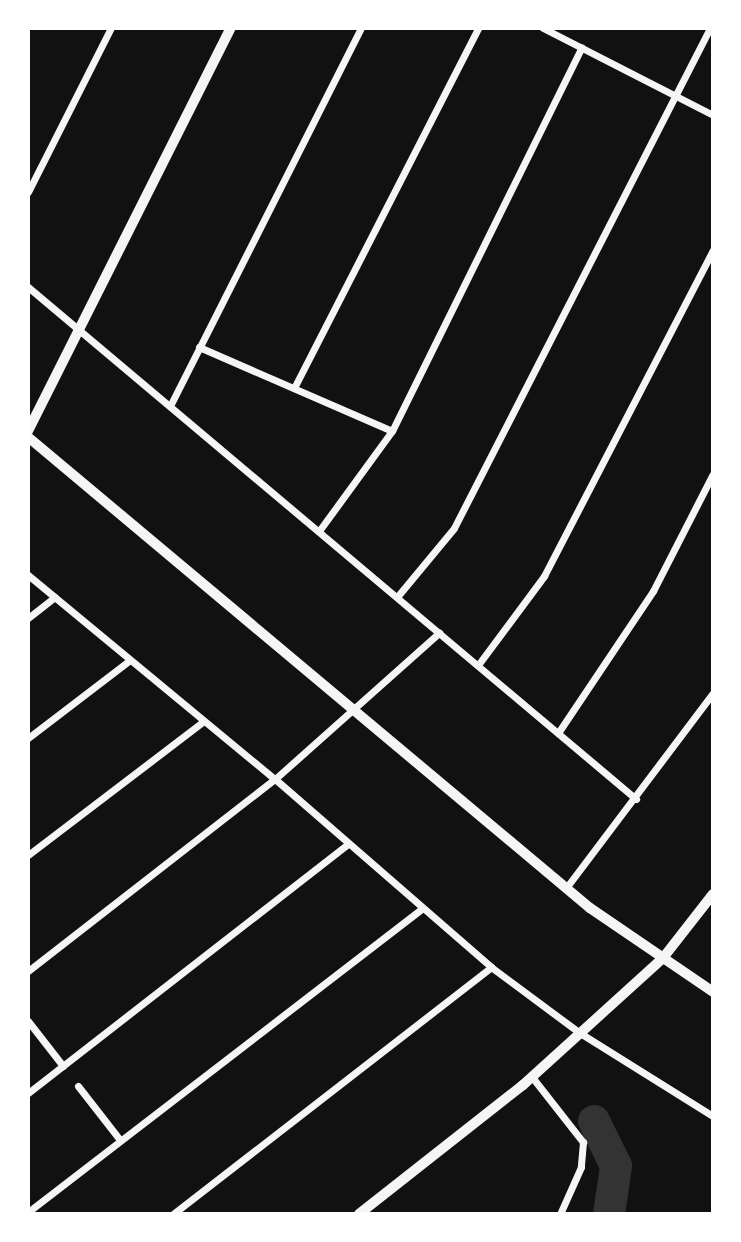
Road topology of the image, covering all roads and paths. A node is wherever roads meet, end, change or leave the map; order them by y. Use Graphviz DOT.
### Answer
graph roads {
  1 [pos="111,28"];
  2 [pos="231,28"];
  3 [pos="361,28"];
  4 [pos="478,28"];
  5 [pos="543,28"];
  6 [pos="709,28"];
  7 [pos="582,47"];
  8 [pos="676,96"];
  9 [pos="713,115"];
  10 [pos="28,192"];
  11 [pos="713,250"];
  12 [pos="28,287"];
  13 [pos="79,329"];
  14 [pos="199,347"];
  15 [pos="294,388"];
  16 [pos="170,405"];
  17 [pos="392,430"];
  18 [pos="28,431"];
  19 [pos="28,437"];
  20 [pos="713,474"];
  21 [pos="319,531"];
  22 [pos="28,575"];
  23 [pos="55,597"];
  24 [pos="397,597"];
  25 [pos="28,618"];
  26 [pos="439,633"];
  27 [pos="131,660"];
  28 [pos="478,666"];
  29 [pos="713,693"];
  30 [pos="354,709"];
  31 [pos="204,721"];
  32 [pos="558,733"];
  33 [pos="28,738"];
  34 [pos="275,779"];
  35 [pos="636,799"];
  36 [pos="348,844"];
  37 [pos="28,855"];
  38 [pos="566,887"];
  39 [pos="713,894"];
  40 [pos="423,908"];
  41 [pos="663,958"];
  42 [pos="491,967"];
  43 [pos="28,971"];
  44 [pos="713,992"];
  45 [pos="28,1021"];
  46 [pos="580,1033"];
  47 [pos="63,1066"];
  48 [pos="532,1077"];
  49 [pos="78,1086"];
  50 [pos="28,1093"];
  51 [pos="713,1116"];
  52 [pos="120,1140"];
  53 [pos="28,1212"];
  54 [pos="366,1212"];
  55 [pos="173,1214"];
  56 [pos="559,1214"];
  1 -- 10 [label="street"];
  2 -- 13 [label="street"];
  3 -- 14 [label="street"];
  4 -- 15 [label="street"];
  5 -- 7 [label="street"];
  6 -- 8 [label="street"];
  7 -- 8 [label="street"];
  7 -- 17 [label="street"];
  8 -- 9 [label="street"];
  8 -- 24 [label="street"];
  11 -- 28 [label="street"];
  12 -- 13 [label="street"];
  13 -- 16 [label="street"];
  13 -- 18 [label="street"];
  14 -- 15 [label="street"];
  14 -- 16 [label="street"];
  15 -- 17 [label="street"];
  16 -- 21 [label="street"];
  17 -- 21 [label="street"];
  19 -- 30 [label="street"];
  20 -- 32 [label="street"];
  21 -- 24 [label="street"];
  22 -- 23 [label="street"];
  23 -- 25 [label="street"];
  23 -- 27 [label="street"];
  24 -- 26 [label="street"];
  26 -- 28 [label="street"];
  26 -- 30 [label="street"];
  27 -- 31 [label="street"];
  27 -- 33 [label="street"];
  28 -- 32 [label="street"];
  29 -- 35 [label="street"];
  30 -- 34 [label="street"];
  30 -- 38 [label="street"];
  31 -- 34 [label="street"];
  31 -- 37 [label="street"];
  32 -- 35 [label="street"];
  34 -- 36 [label="street"];
  34 -- 43 [label="street"];
  35 -- 38 [label="street"];
  36 -- 40 [label="street"];
  36 -- 47 [label="street"];
  38 -- 41 [label="street"];
  39 -- 41 [label="street"];
  40 -- 42 [label="street"];
  40 -- 52 [label="street"];
  41 -- 44 [label="street"];
  41 -- 46 [label="street"];
  42 -- 46 [label="street"];
  42 -- 55 [label="street"];
  45 -- 47 [label="street"];
  46 -- 48 [label="street"];
  46 -- 51 [label="street"];
  47 -- 50 [label="street"];
  48 -- 54 [label="street"];
  48 -- 56 [label="street"];
  49 -- 52 [label="street"];
  52 -- 53 [label="street"];
}
